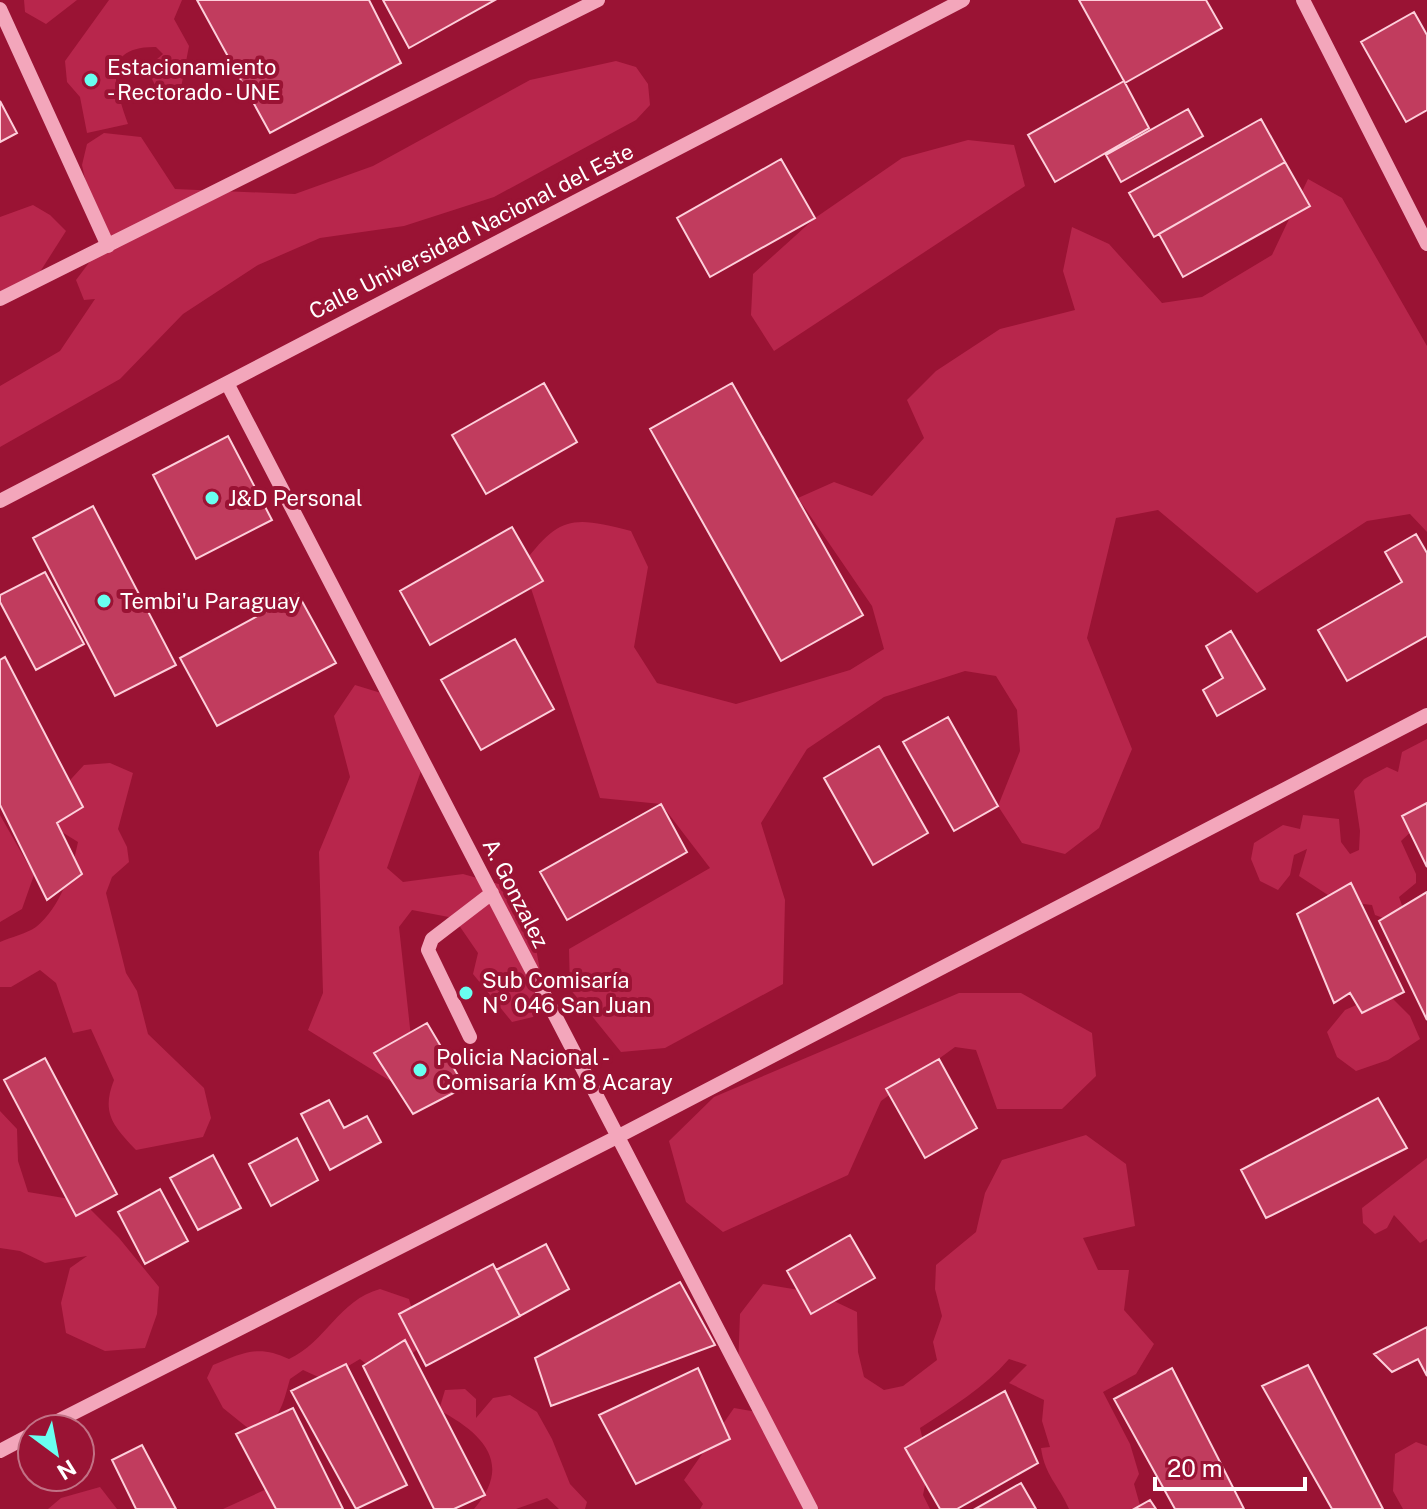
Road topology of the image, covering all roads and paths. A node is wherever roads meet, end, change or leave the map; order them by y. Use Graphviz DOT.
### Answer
graph roads {
  1 [pos="598,0"];
  2 [pos="963,0"];
  3 [pos="1303,0"];
  4 [pos="0,9"];
  5 [pos="1427,244"];
  6 [pos="108,246"];
  7 [pos="0,299"];
  8 [pos="227,383"];
  9 [pos="0,501"];
  10 [pos="1427,715"];
  11 [pos="492,893"];
  12 [pos="470,1037"];
  13 [pos="617,1137"];
  14 [pos="74,1413"];
  15 [pos="811,1509"];
  1 -- 6 [label="street"];
  2 -- 8 [label="street, Calle Universidad Nacional del Este"];
  3 -- 5 [label="street"];
  4 -- 6 [label="street"];
  6 -- 7 [label="street"];
  8 -- 9 [label="street, Calle Universidad Nacional del Este"];
  8 -- 11 [label="street, A. Gonzalez"];
  10 -- 13 [label="street"];
  11 -- 12 [label="street"];
  11 -- 13 [label="street, A. Gonzalez"];
  13 -- 14 [label="street"];
  13 -- 15 [label="street, A. Gonzalez"];
}
